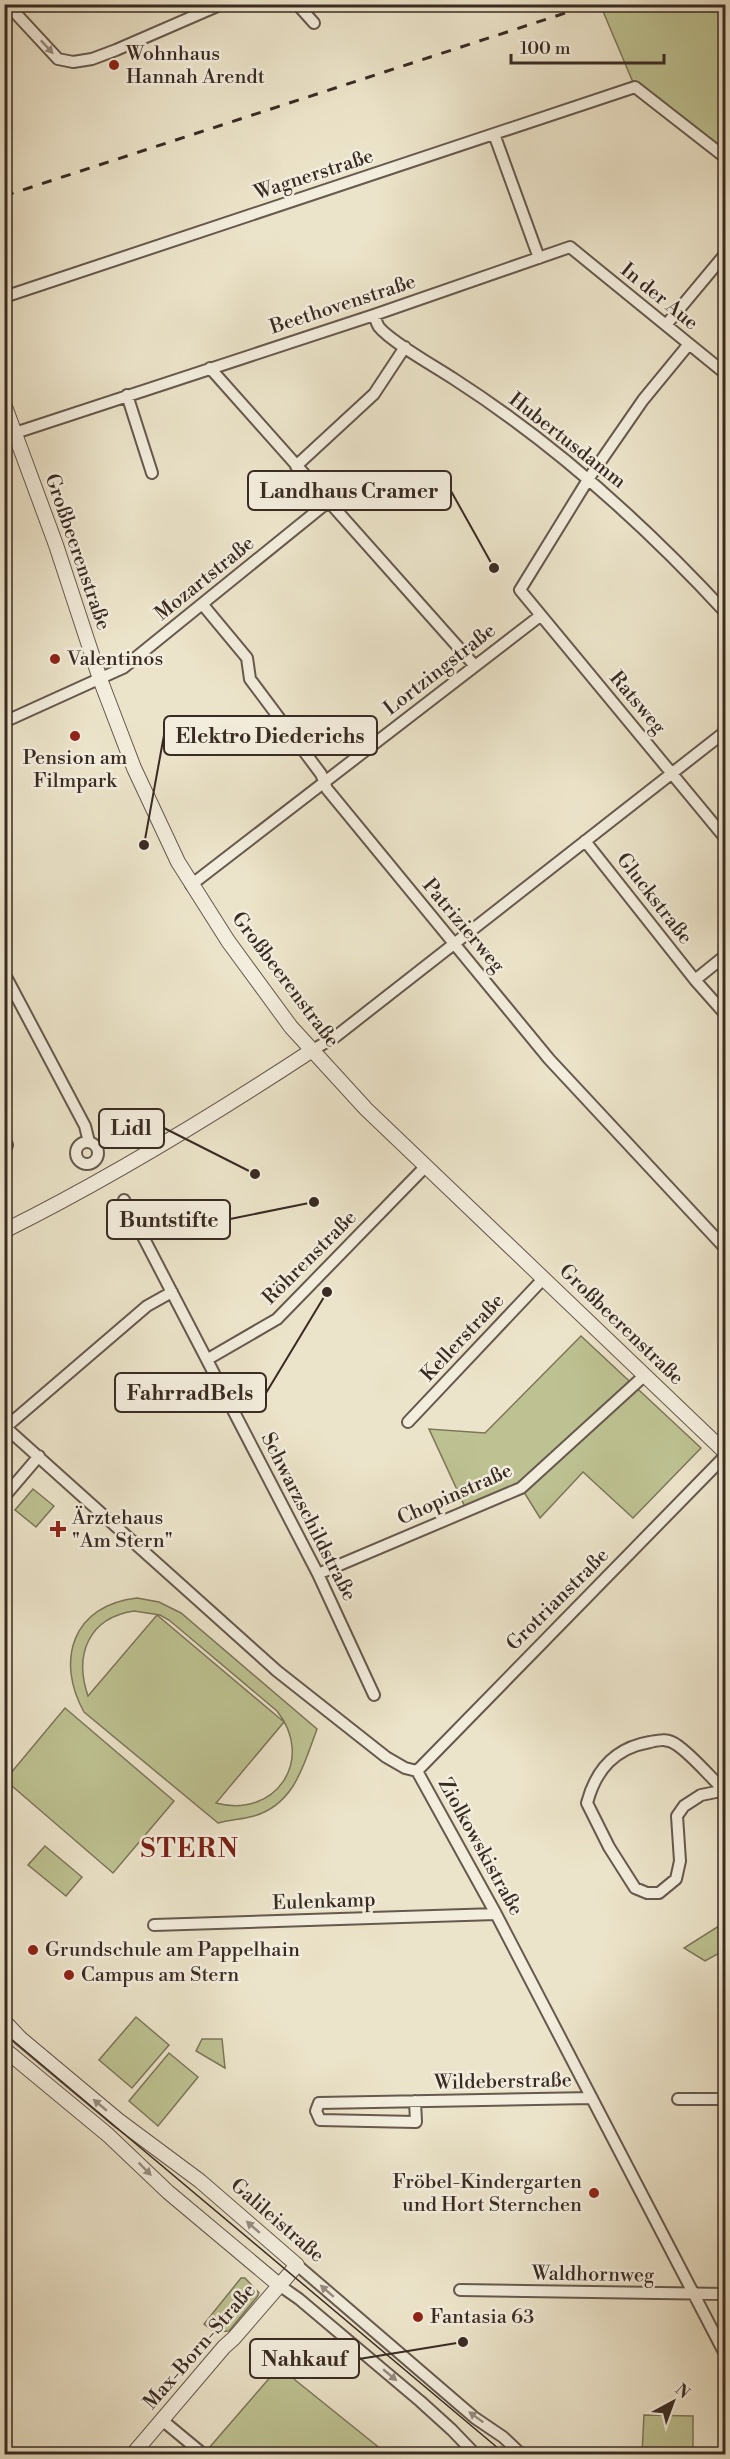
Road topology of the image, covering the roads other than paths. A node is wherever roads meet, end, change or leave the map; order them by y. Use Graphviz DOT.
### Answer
graph roads {
  1 [pos="7,4"];
  2 [pos="222,4"];
  3 [pos="297,4"];
  4 [pos="314,23"];
  5 [pos="494,134"];
  6 [pos="726,158"];
  7 [pos="570,247"];
  8 [pos="726,253"];
  9 [pos="539,258"];
  10 [pos="4,297"];
  11 [pos="374,315"];
  12 [pos="666,325"];
  13 [pos="689,344"];
  14 [pos="405,347"];
  15 [pos="210,368"];
  16 [pos="726,375"];
  17 [pos="127,395"];
  18 [pos="4,404"];
  19 [pos="15,433"];
  20 [pos="296,466"];
  21 [pos="152,473"];
  22 [pos="589,478"];
  23 [pos="328,502"];
  24 [pos="202,605"];
  25 [pos="726,613"];
  26 [pos="540,616"];
  27 [pos="475,666"];
  28 [pos="100,679"];
  29 [pos="4,723"];
  30 [pos="726,731"];
  31 [pos="673,773"];
  32 [pos="324,782"];
  33 [pos="726,839"];
  34 [pos="585,841"];
  35 [pos="191,885"];
  36 [pos="454,943"];
  37 [pos="726,955"];
  38 [pos="4,973"];
  39 [pos="695,980"];
  40 [pos="726,1015"];
  41 [pos="311,1051"];
  42 [pos="4,1137"];
  43 [pos="89,1142"];
  44 [pos="4,1152"];
  45 [pos="426,1166"];
  46 [pos="124,1200"];
  47 [pos="4,1231"];
  48 [pos="726,1249"];
  49 [pos="544,1278"];
  50 [pos="172,1292"];
  51 [pos="208,1359"];
  52 [pos="645,1375"];
  53 [pos="408,1422"];
  54 [pos="5,1427"];
  55 [pos="726,1454"];
  56 [pos="39,1456"];
  57 [pos="4,1497"];
  58 [pos="318,1574"];
  59 [pos="374,1695"];
  60 [pos="417,1771"];
  61 [pos="725,1790"];
  62 [pos="496,1914"];
  63 [pos="154,1925"];
  64 [pos="4,2021"];
  65 [pos="4,2049"];
  66 [pos="592,2098"];
  67 [pos="678,2099"];
  68 [pos="726,2099"];
  69 [pos="415,2102"];
  70 [pos="297,2265"];
  71 [pos="279,2285"];
  72 [pos="460,2290"];
  73 [pos="726,2294"];
  74 [pos="694,2295"];
  75 [pos="726,2356"];
  76 [pos="162,2420"];
  77 [pos="133,2454"];
  78 [pos="203,2454"];
  79 [pos="475,2454"];
  80 [pos="521,2454"];
  1 -- 2 [label="street, one-way"];
  3 -- 4 [label="street"];
  5 -- 6 [label="street, Wagnerstraße"];
  5 -- 9 [label="street"];
  5 -- 10 [label="street, Wagnerstraße"];
  7 -- 9 [label="street, Beethovenstraße"];
  7 -- 12 [label="street, In der Aue"];
  8 -- 12 [label="street"];
  9 -- 11 [label="street, Beethovenstraße"];
  11 -- 14 [label="street, Hubertusdamm"];
  11 -- 15 [label="street, Beethovenstraße"];
  12 -- 13 [label="street, In der Aue"];
  13 -- 16 [label="street, In der Aue"];
  13 -- 22 [label="street"];
  14 -- 20 [label="street"];
  14 -- 22 [label="street, Hubertusdamm"];
  15 -- 17 [label="street, Beethovenstraße"];
  15 -- 20 [label="street"];
  17 -- 19 [label="street, Beethovenstraße"];
  17 -- 21 [label="street"];
  18 -- 19 [label="street, Großbeerenstraße"];
  19 -- 28 [label="street, Großbeerenstraße"];
  20 -- 23 [label="street"];
  22 -- 25 [label="street, Hubertusdamm"];
  22 -- 26 [label="street, Ratsweg"];
  23 -- 24 [label="street, Mozartstraße"];
  23 -- 27 [label="street"];
  24 -- 28 [label="street, Mozartstraße"];
  24 -- 32 [label="street, Patrizierweg"];
  26 -- 27 [label="street, Lortzingstraße"];
  26 -- 31 [label="street, Ratsweg"];
  27 -- 32 [label="street, Lortzingstraße"];
  28 -- 29 [label="street, Mozartstraße"];
  28 -- 35 [label="street, Großbeerenstraße"];
  30 -- 31 [label="street"];
  31 -- 33 [label="street, Ratsweg"];
  31 -- 34 [label="street"];
  32 -- 35 [label="street, Lortzingstraße"];
  32 -- 36 [label="street, Patrizierweg"];
  34 -- 36 [label="street"];
  34 -- 39 [label="street, Gluckstraße"];
  35 -- 41 [label="street, Großbeerenstraße"];
  36 -- 41 [label="street"];
  36 -- 48 [label="street, Patrizierweg"];
  37 -- 39 [label="street"];
  38 -- 43 [label="street"];
  39 -- 40 [label="street, Gluckstraße"];
  41 -- 45 [label="street, Großbeerenstraße"];
  41 -- 47 [label="street"];
  42 -- 44 [label="street"];
  45 -- 49 [label="street, Großbeerenstraße"];
  45 -- 51 [label="street, Röhrenstraße"];
  46 -- 50 [label="street, Schwarzschildstraße"];
  49 -- 52 [label="street, Großbeerenstraße"];
  49 -- 53 [label="street, Kellerstraße"];
  50 -- 51 [label="street, Schwarzschildstraße"];
  50 -- 54 [label="street"];
  51 -- 58 [label="street, Schwarzschildstraße"];
  52 -- 55 [label="street, Großbeerenstraße"];
  52 -- 58 [label="street, Chopinstraße"];
  54 -- 56 [label="street, Ziolkowskistraße"];
  55 -- 60 [label="street, Grotrianstraße"];
  56 -- 57 [label="street"];
  56 -- 60 [label="street, Ziolkowskistraße"];
  58 -- 59 [label="street, Schwarzschildstraße"];
  60 -- 62 [label="street, Ziolkowskistraße"];
  61 -- 61 [label="street"];
  62 -- 63 [label="street, Eulenkamp"];
  62 -- 66 [label="street, Ziolkowskistraße"];
  70 -- 64 [label="street, Galileistraße, one-way"];
  65 -- 71 [label="street, one-way"];
  66 -- 69 [label="street, Wildeberstraße"];
  66 -- 74 [label="street, Ziolkowskistraße"];
  67 -- 68 [label="street"];
  69 -- 69 [label="street, Wildeberstraße"];
  70 -- 71 [label="street, Max-Born-Straße"];
  80 -- 70 [label="street, Galileistraße, one-way"];
  71 -- 76 [label="street, Max-Born-Straße"];
  71 -- 79 [label="street, one-way"];
  72 -- 74 [label="street, Waldhornweg"];
  73 -- 74 [label="street, Waldhornweg"];
  74 -- 75 [label="street, Ziolkowskistraße"];
  76 -- 77 [label="street, Max-Born-Straße"];
  76 -- 78 [label="street"];
}
